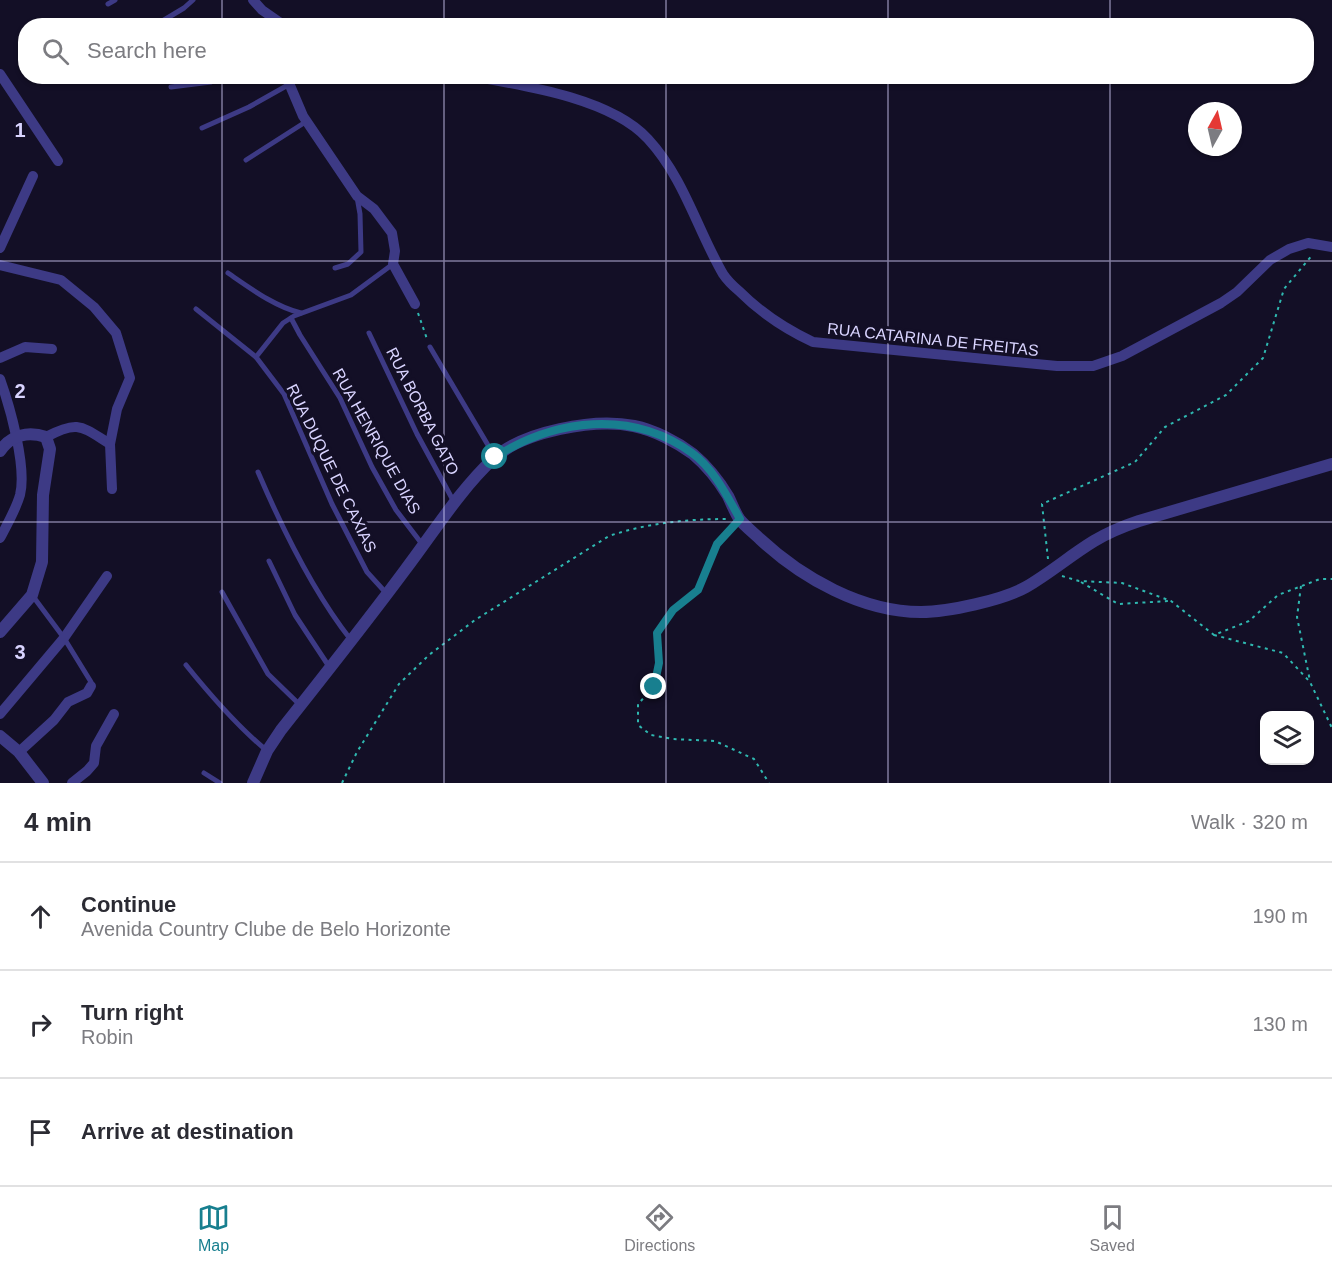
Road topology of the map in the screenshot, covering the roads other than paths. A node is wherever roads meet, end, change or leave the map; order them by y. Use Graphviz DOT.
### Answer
graph roads {
  1 [pos="115,0"];
  2 [pos="193,0"];
  3 [pos="253,0"];
  4 [pos="108,4"];
  5 [pos="167,18"];
  6 [pos="262,18"];
  7 [pos="0,77"];
  8 [pos="195,84"];
  9 [pos="283,84"];
  10 [pos="288,84"];
  11 [pos="514,84"];
  12 [pos="171,87"];
  13 [pos="307,121"];
  14 [pos="202,128"];
  15 [pos="246,160"];
  16 [pos="58,161"];
  17 [pos="33,176"];
  18 [pos="357,196"];
  19 [pos="1326,246"];
  20 [pos="0,248"];
  21 [pos="393,264"];
  22 [pos="0,266"];
  23 [pos="334,268"];
  24 [pos="228,273"];
  25 [pos="415,304"];
  26 [pos="196,309"];
  27 [pos="302,313"];
  28 [pos="291,318"];
  29 [pos="369,333"];
  30 [pos="430,347"];
  31 [pos="52,349"];
  32 [pos="256,357"];
  33 [pos="0,358"];
  34 [pos="0,379"];
  35 [pos="16,437"];
  36 [pos="46,437"];
  37 [pos="111,444"];
  38 [pos="0,451"];
  39 [pos="495,457"];
  40 [pos="1332,464"];
  41 [pos="258,472"];
  42 [pos="112,489"];
  43 [pos="454,502"];
  44 [pos="0,538"];
  45 [pos="423,546"];
  46 [pos="269,561"];
  47 [pos="107,576"];
  48 [pos="222,592"];
  49 [pos="387,594"];
  50 [pos="32,595"];
  51 [pos="0,632"];
  52 [pos="64,638"];
  53 [pos="351,640"];
  54 [pos="186,665"];
  55 [pos="330,668"];
  56 [pos="91,686"];
  57 [pos="300,705"];
  58 [pos="0,714"];
  59 [pos="114,714"];
  60 [pos="0,736"];
  61 [pos="267,751"];
  62 [pos="19,752"];
  63 [pos="204,773"];
  64 [pos="43,783"];
  65 [pos="72,783"];
  66 [pos="220,783"];
  67 [pos="253,783"];
  1 -- 4 [label="lane"];
  2 -- 5 [label="lane"];
  3 -- 6 [label="street"];
  7 -- 16 [label="street"];
  8 -- 12 [label="lane"];
  9 -- 14 [label="lane"];
  10 -- 13 [label="street"];
  11 -- 19 [label="street, RUA CATARINA DE FREITAS"];
  13 -- 15 [label="lane"];
  13 -- 18 [label="street"];
  17 -- 20 [label="street"];
  18 -- 21 [label="street"];
  18 -- 23 [label="lane"];
  21 -- 25 [label="street"];
  21 -- 27 [label="lane"];
  22 -- 37 [label="street"];
  24 -- 27 [label="lane"];
  26 -- 32 [label="lane, RUA DUQUE DE CAXIAS"];
  27 -- 28 [label="lane"];
  28 -- 32 [label="lane"];
  28 -- 45 [label="lane, RUA HENRIQUE DIAS"];
  29 -- 43 [label="lane, RUA BORBA GATO"];
  30 -- 39 [label="lane"];
  31 -- 33 [label="street"];
  32 -- 49 [label="lane, RUA DUQUE DE CAXIAS"];
  34 -- 35 [label="street"];
  35 -- 36 [label="street"];
  35 -- 38 [label="street"];
  35 -- 44 [label="street"];
  36 -- 37 [label="street"];
  36 -- 50 [label="street"];
  37 -- 42 [label="street"];
  39 -- 40 [label="street"];
  39 -- 43 [label="street"];
  41 -- 53 [label="lane"];
  43 -- 45 [label="street"];
  45 -- 49 [label="street"];
  46 -- 55 [label="lane"];
  47 -- 52 [label="street"];
  48 -- 57 [label="lane"];
  49 -- 53 [label="street"];
  50 -- 51 [label="street"];
  50 -- 52 [label="lane"];
  52 -- 56 [label="lane"];
  52 -- 58 [label="street"];
  53 -- 55 [label="street"];
  54 -- 61 [label="lane"];
  55 -- 57 [label="street"];
  56 -- 62 [label="street"];
  57 -- 61 [label="street"];
  59 -- 65 [label="street"];
  60 -- 62 [label="street"];
  61 -- 67 [label="street"];
  62 -- 64 [label="street"];
  63 -- 66 [label="lane"];
}
